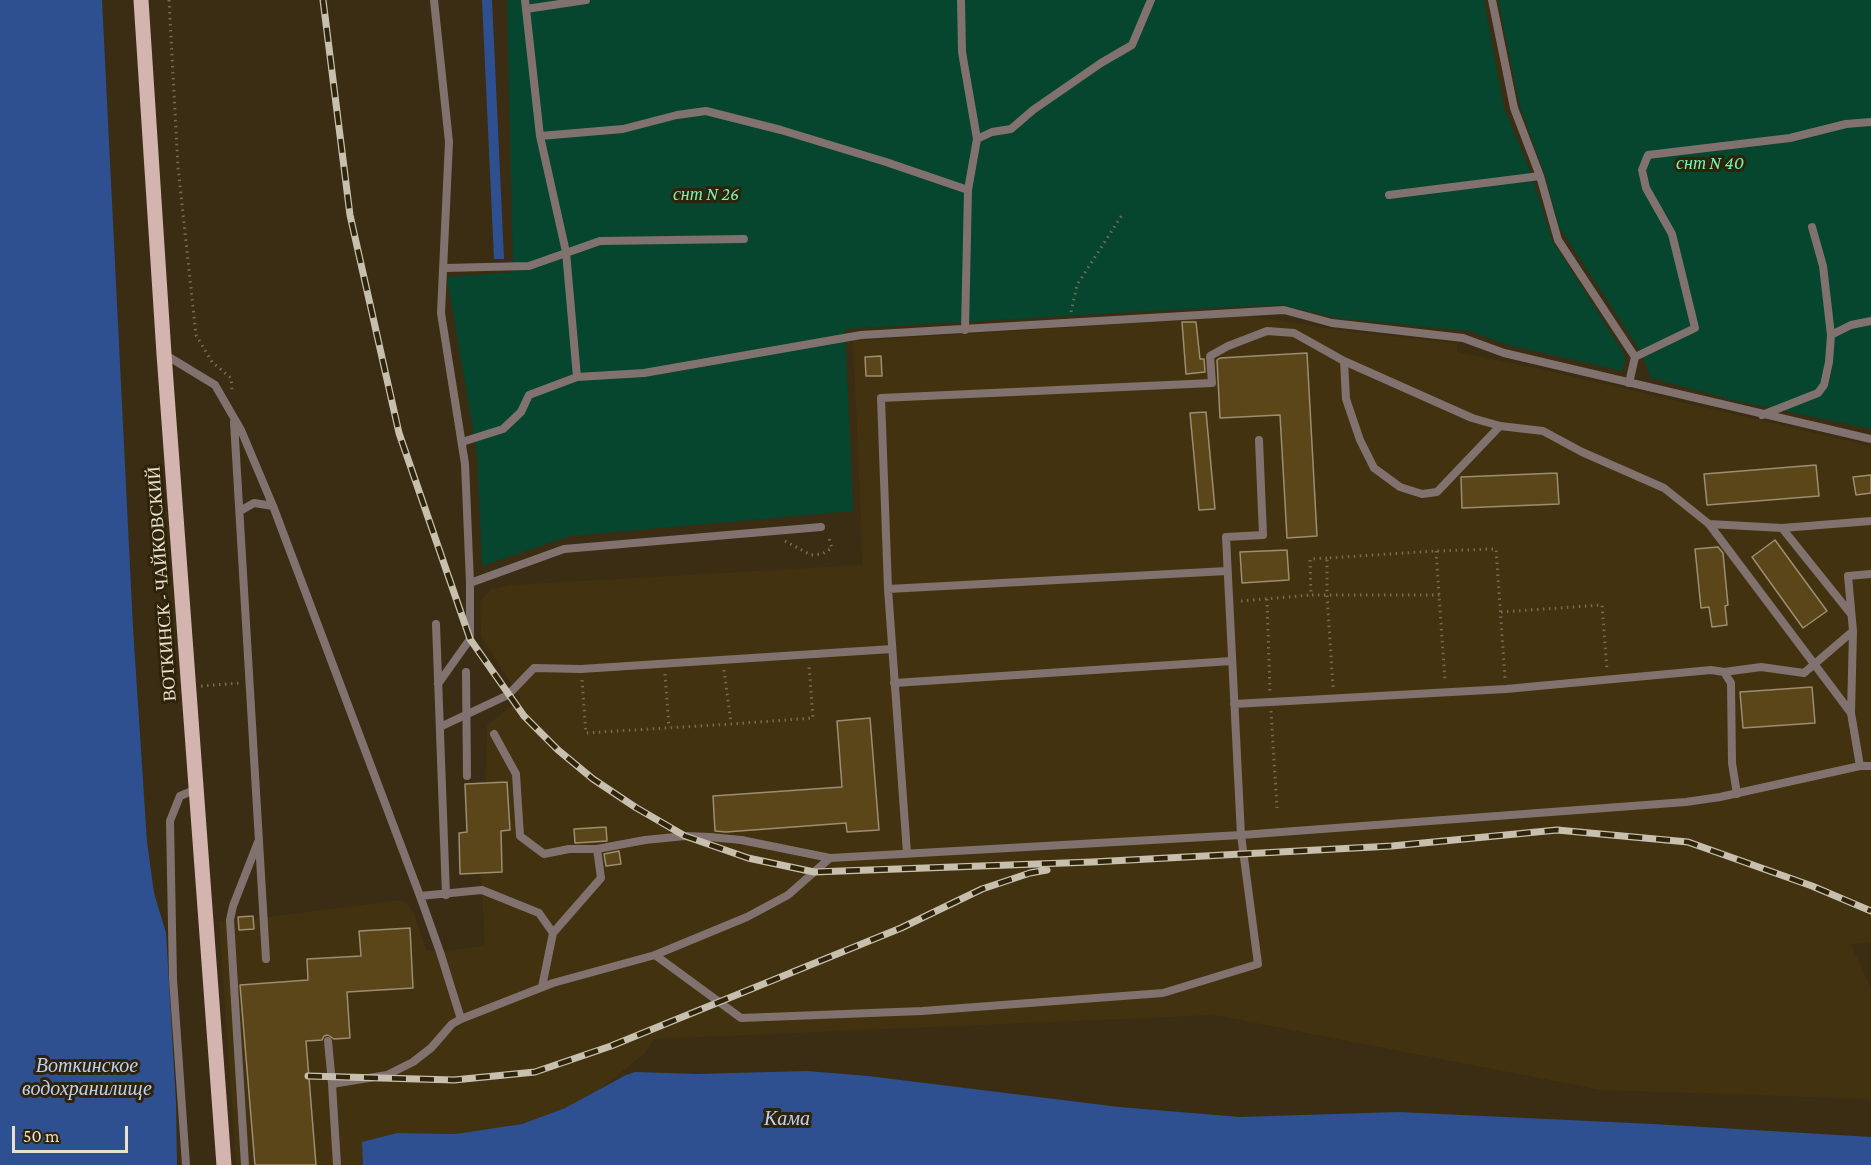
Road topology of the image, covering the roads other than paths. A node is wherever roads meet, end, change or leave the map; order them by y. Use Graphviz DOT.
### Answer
graph roads {
  1 [pos="141,0"];
  2 [pos="434,0"];
  3 [pos="586,0"];
  4 [pos="962,0"];
  5 [pos="1151,0"];
  6 [pos="1492,0"];
  7 [pos="525,4"];
  8 [pos="1871,122"];
  9 [pos="540,136"];
  10 [pos="977,139"];
  11 [pos="1540,176"];
  12 [pos="968,190"];
  13 [pos="1389,195"];
  14 [pos="1812,227"];
  15 [pos="744,239"];
  16 [pos="566,252"];
  17 [pos="444,268"];
  18 [pos="1871,321"];
  19 [pos="965,330"];
  20 [pos="1831,335"];
  21 [pos="164,354"];
  22 [pos="1635,357"];
  23 [pos="1344,361"];
  24 [pos="577,377"];
  25 [pos="1629,383"];
  26 [pos="1762,415"];
  27 [pos="234,418"];
  28 [pos="1500,426"];
  29 [pos="1871,439"];
  30 [pos="1258,440"];
  31 [pos="462,442"];
  32 [pos="273,506"];
  33 [pos="240,511"];
  34 [pos="1871,520"];
  35 [pos="1709,524"];
  36 [pos="821,527"];
  37 [pos="1782,528"];
  38 [pos="1227,571"];
  39 [pos="1871,574"];
  40 [pos="470,583"];
  41 [pos="888,590"];
  42 [pos="1852,615"];
  43 [pos="436,624"];
  44 [pos="1853,631"];
  45 [pos="892,648"];
  46 [pos="1232,662"];
  47 [pos="1815,664"];
  48 [pos="466,672"];
  49 [pos="1724,672"];
  50 [pos="894,683"];
  51 [pos="438,684"];
  52 [pos="1234,704"];
  53 [pos="1851,713"];
  54 [pos="466,715"];
  55 [pos="440,727"];
  56 [pos="494,734"];
  57 [pos="1871,765"];
  58 [pos="1860,766"];
  59 [pos="467,776"];
  60 [pos="197,789"];
  61 [pos="1737,794"];
  62 [pos="1241,836"];
  63 [pos="260,839"];
  64 [pos="597,849"];
  65 [pos="907,853"];
  66 [pos="830,858"];
  67 [pos="446,895"];
  68 [pos="420,896"];
  69 [pos="553,933"];
  70 [pos="655,955"];
  71 [pos="266,959"];
  72 [pos="542,987"];
  73 [pos="461,1019"];
  74 [pos="328,1041"];
  75 [pos="332,1084"];
  76 [pos="186,1165"];
  77 [pos="224,1165"];
  78 [pos="245,1165"];
  79 [pos="337,1165"];
  1 -- 21 [label="main road, ВОТКИНСК - ЧАЙКОВСКИЙ"];
  2 -- 17 [label="lane"];
  3 -- 7 [label="lane"];
  4 -- 10 [label="lane"];
  5 -- 10 [label="lane"];
  6 -- 11 [label="lane"];
  7 -- 9 [label="lane"];
  8 -- 22 [label="lane"];
  9 -- 12 [label="lane"];
  9 -- 16 [label="lane"];
  10 -- 12 [label="lane"];
  11 -- 13 [label="lane"];
  11 -- 22 [label="lane"];
  12 -- 19 [label="lane"];
  14 -- 20 [label="lane"];
  15 -- 16 [label="lane"];
  16 -- 17 [label="lane"];
  16 -- 24 [label="lane"];
  17 -- 31 [label="lane"];
  18 -- 20 [label="lane"];
  19 -- 24 [label="lane"];
  19 -- 25 [label="lane"];
  20 -- 26 [label="lane"];
  21 -- 27 [label="lane"];
  21 -- 60 [label="main road, ВОТКИНСК - ЧАЙКОВСКИЙ"];
  22 -- 25 [label="lane"];
  23 -- 28 [label="lane"];
  23 -- 28 [label="lane"];
  23 -- 41 [label="lane"];
  24 -- 31 [label="lane"];
  25 -- 26 [label="lane"];
  26 -- 29 [label="lane"];
  27 -- 32 [label="lane"];
  27 -- 33 [label="lane"];
  28 -- 35 [label="lane"];
  30 -- 38 [label="lane"];
  31 -- 40 [label="lane"];
  32 -- 33 [label="lane"];
  32 -- 68 [label="lane"];
  33 -- 63 [label="lane"];
  34 -- 37 [label="lane"];
  35 -- 37 [label="lane"];
  35 -- 47 [label="lane"];
  36 -- 40 [label="lane"];
  37 -- 42 [label="lane"];
  38 -- 41 [label="lane"];
  38 -- 46 [label="lane"];
  39 -- 42 [label="lane"];
  40 -- 51 [label="lane"];
  41 -- 45 [label="lane"];
  42 -- 44 [label="lane"];
  43 -- 51 [label="lane"];
  44 -- 47 [label="lane"];
  44 -- 53 [label="lane"];
  45 -- 50 [label="lane"];
  45 -- 54 [label="lane"];
  46 -- 50 [label="lane"];
  46 -- 52 [label="lane"];
  47 -- 49 [label="lane"];
  47 -- 53 [label="lane"];
  48 -- 54 [label="lane"];
  49 -- 52 [label="lane"];
  49 -- 61 [label="lane"];
  50 -- 65 [label="lane"];
  51 -- 55 [label="lane"];
  52 -- 62 [label="lane"];
  53 -- 58 [label="lane"];
  54 -- 55 [label="lane"];
  54 -- 59 [label="lane"];
  55 -- 67 [label="lane"];
  56 -- 64 [label="lane"];
  57 -- 58 [label="lane"];
  58 -- 61 [label="lane"];
  60 -- 76 [label="lane"];
  60 -- 77 [label="main road, ВОТКИНСК - ЧАЙКОВСКИЙ"];
  61 -- 62 [label="lane"];
  62 -- 65 [label="lane"];
  62 -- 70 [label="lane"];
  63 -- 71 [label="lane"];
  63 -- 78 [label="lane"];
  64 -- 66 [label="lane"];
  64 -- 69 [label="lane"];
  65 -- 66 [label="lane"];
  66 -- 70 [label="lane"];
  67 -- 68 [label="lane"];
  67 -- 69 [label="lane"];
  68 -- 73 [label="lane"];
  69 -- 72 [label="lane"];
  70 -- 72 [label="lane"];
  72 -- 73 [label="lane"];
  73 -- 75 [label="lane"];
  74 -- 75 [label="lane"];
  75 -- 79 [label="lane"];
}
